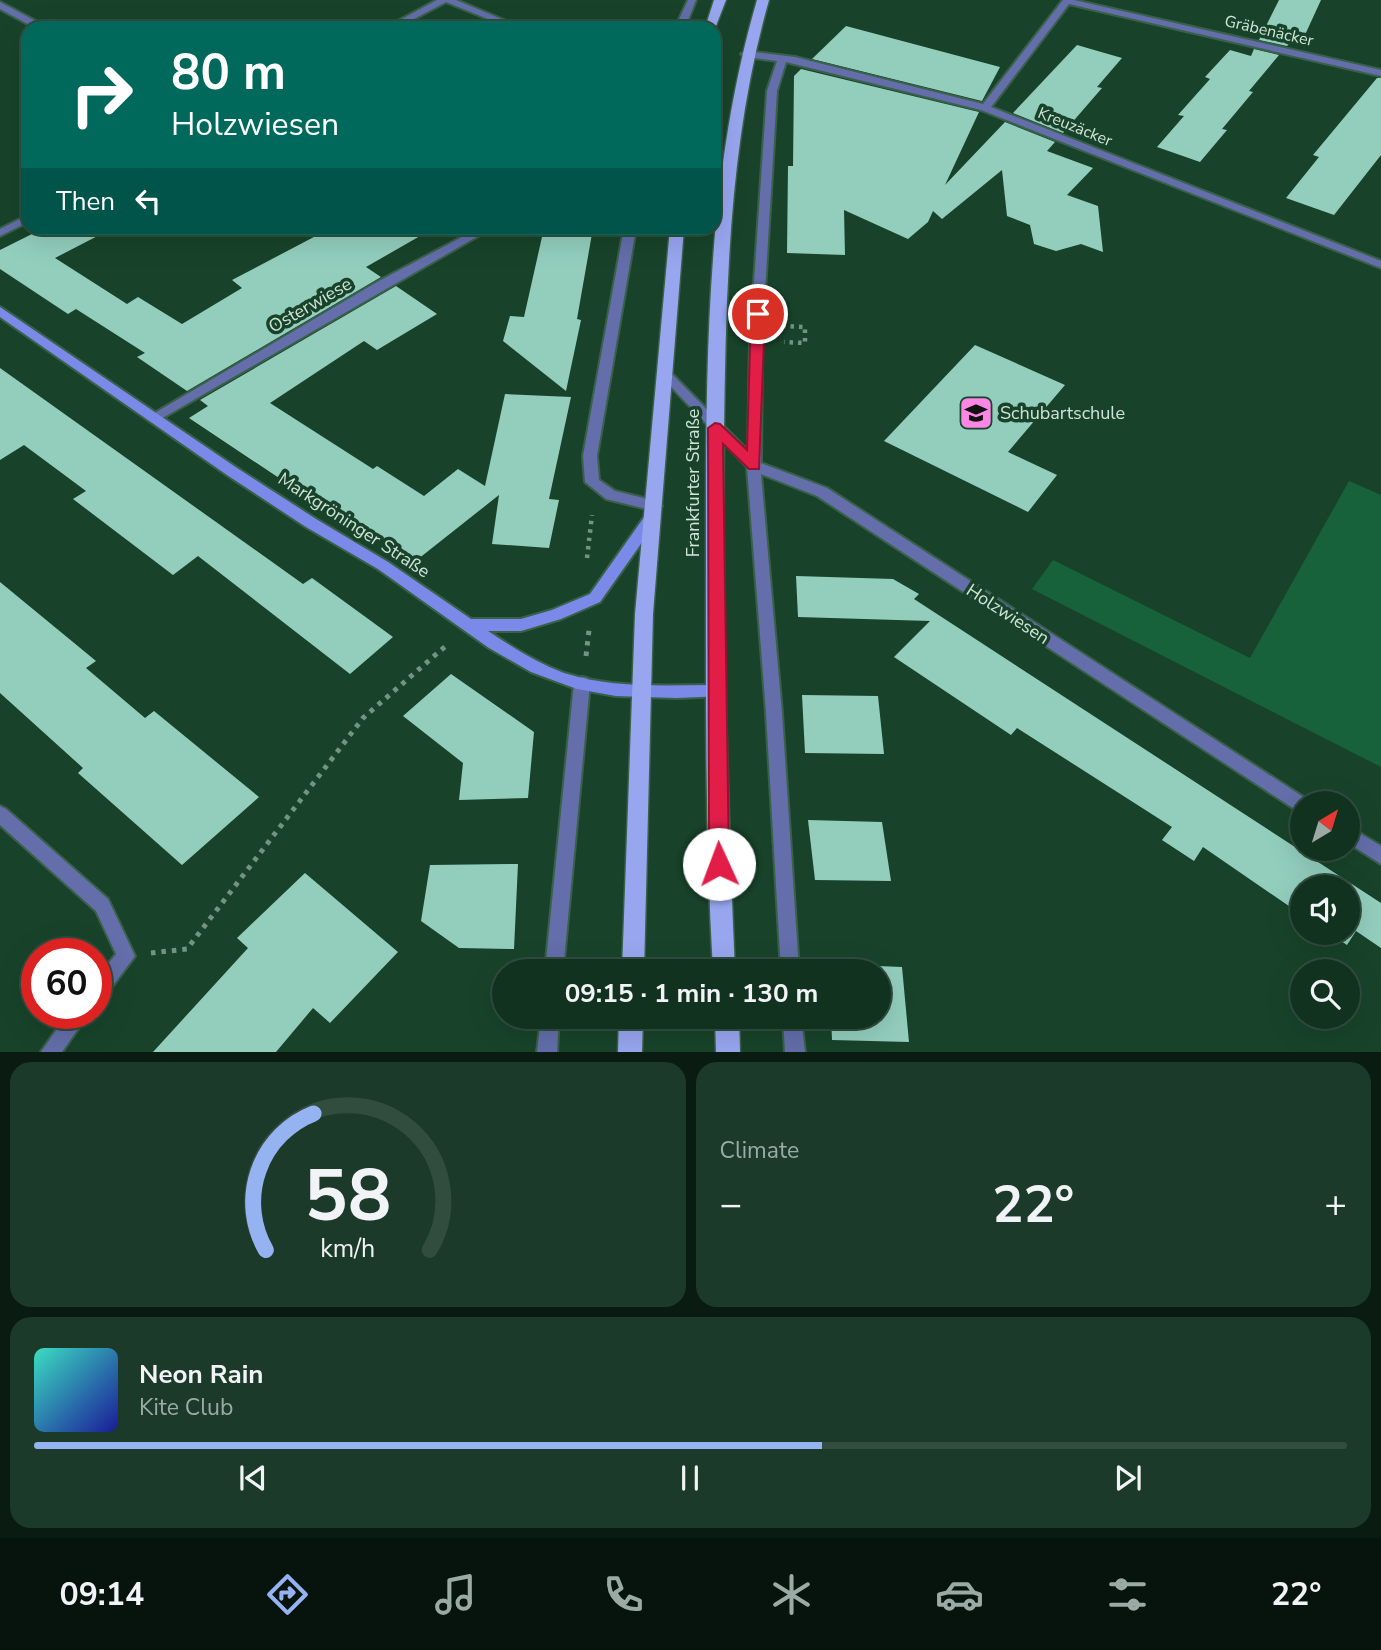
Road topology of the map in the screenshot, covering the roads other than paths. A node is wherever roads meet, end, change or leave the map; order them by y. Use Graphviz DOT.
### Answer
graph roads {
  1 [pos="446,0"];
  2 [pos="692,0"];
  3 [pos="720,0"];
  4 [pos="764,0"];
  5 [pos="1068,0"];
  6 [pos="0,5"];
  7 [pos="29,21"];
  8 [pos="404,21"];
  9 [pos="500,21"];
  10 [pos="683,21"];
  11 [pos="713,21"];
  12 [pos="746,54"];
  13 [pos="783,58"];
  14 [pos="1381,73"];
  15 [pos="985,108"];
  16 [pos="21,222"];
  17 [pos="0,233"];
  18 [pos="473,235"];
  19 [pos="629,235"];
  20 [pos="676,235"];
  21 [pos="1381,265"];
  22 [pos="0,311"];
  23 [pos="665,374"];
  24 [pos="154,417"];
  25 [pos="715,428"];
  26 [pos="754,466"];
  27 [pos="654,511"];
  28 [pos="470,625"];
  29 [pos="582,683"];
  30 [pos="642,691"];
  31 [pos="716,691"];
  32 [pos="1290,797"];
  33 [pos="0,814"];
  34 [pos="1360,842"];
  35 [pos="1381,856"];
  36 [pos="555,959"];
  37 [pos="633,959"];
  38 [pos="723,959"];
  39 [pos="789,959"];
  40 [pos="112,973"];
  41 [pos="68,1029"];
  42 [pos="549,1029"];
  43 [pos="631,1029"];
  44 [pos="727,1029"];
  45 [pos="793,1029"];
  46 [pos="50,1052"];
  47 [pos="547,1052"];
  48 [pos="630,1052"];
  49 [pos="728,1052"];
  50 [pos="794,1052"];
  1 -- 8 [label="street"];
  1 -- 9 [label="street"];
  2 -- 10 [label="street"];
  3 -- 11 [label="main road"];
  4 -- 12 [label="main road, Frankfurter Straße"];
  5 -- 14 [label="street, Gräbenäcker"];
  5 -- 15 [label="street, Gräbenäcker"];
  6 -- 7 [label="street"];
  12 -- 13 [label="street, Kreuzäcker"];
  12 -- 25 [label="main road, Frankfurter Straße"];
  13 -- 15 [label="street, Kreuzäcker"];
  13 -- 26 [label="street"];
  15 -- 21 [label="street, Kreuzäcker"];
  16 -- 17 [label="street"];
  18 -- 24 [label="street, Osterwiese"];
  19 -- 27 [label="street"];
  20 -- 23 [label="main road, Frankfurter Straße"];
  22 -- 24 [label="main road, Markgröninger Straße"];
  23 -- 25 [label="street, Holzwiesen"];
  23 -- 27 [label="main road, Frankfurter Straße"];
  24 -- 28 [label="main road, Markgröninger Straße"];
  25 -- 26 [label="street, Holzwiesen"];
  25 -- 31 [label="main road, Frankfurter Straße"];
  26 -- 32 [label="street, Holzwiesen"];
  26 -- 39 [label="street"];
  27 -- 28 [label="main road"];
  27 -- 30 [label="main road, Frankfurter Straße"];
  28 -- 29 [label="main road, Markgröninger Straße"];
  29 -- 30 [label="main road, Markgröninger Straße"];
  29 -- 36 [label="street"];
  30 -- 31 [label="main road, Markgröninger Straße"];
  30 -- 37 [label="main road, Frankfurter Straße"];
  31 -- 38 [label="main road, Frankfurter Straße"];
  33 -- 40 [label="street"];
  34 -- 35 [label="street"];
  41 -- 46 [label="street"];
  42 -- 47 [label="street"];
  43 -- 48 [label="main road"];
  44 -- 49 [label="main road"];
  45 -- 50 [label="street"];
}
